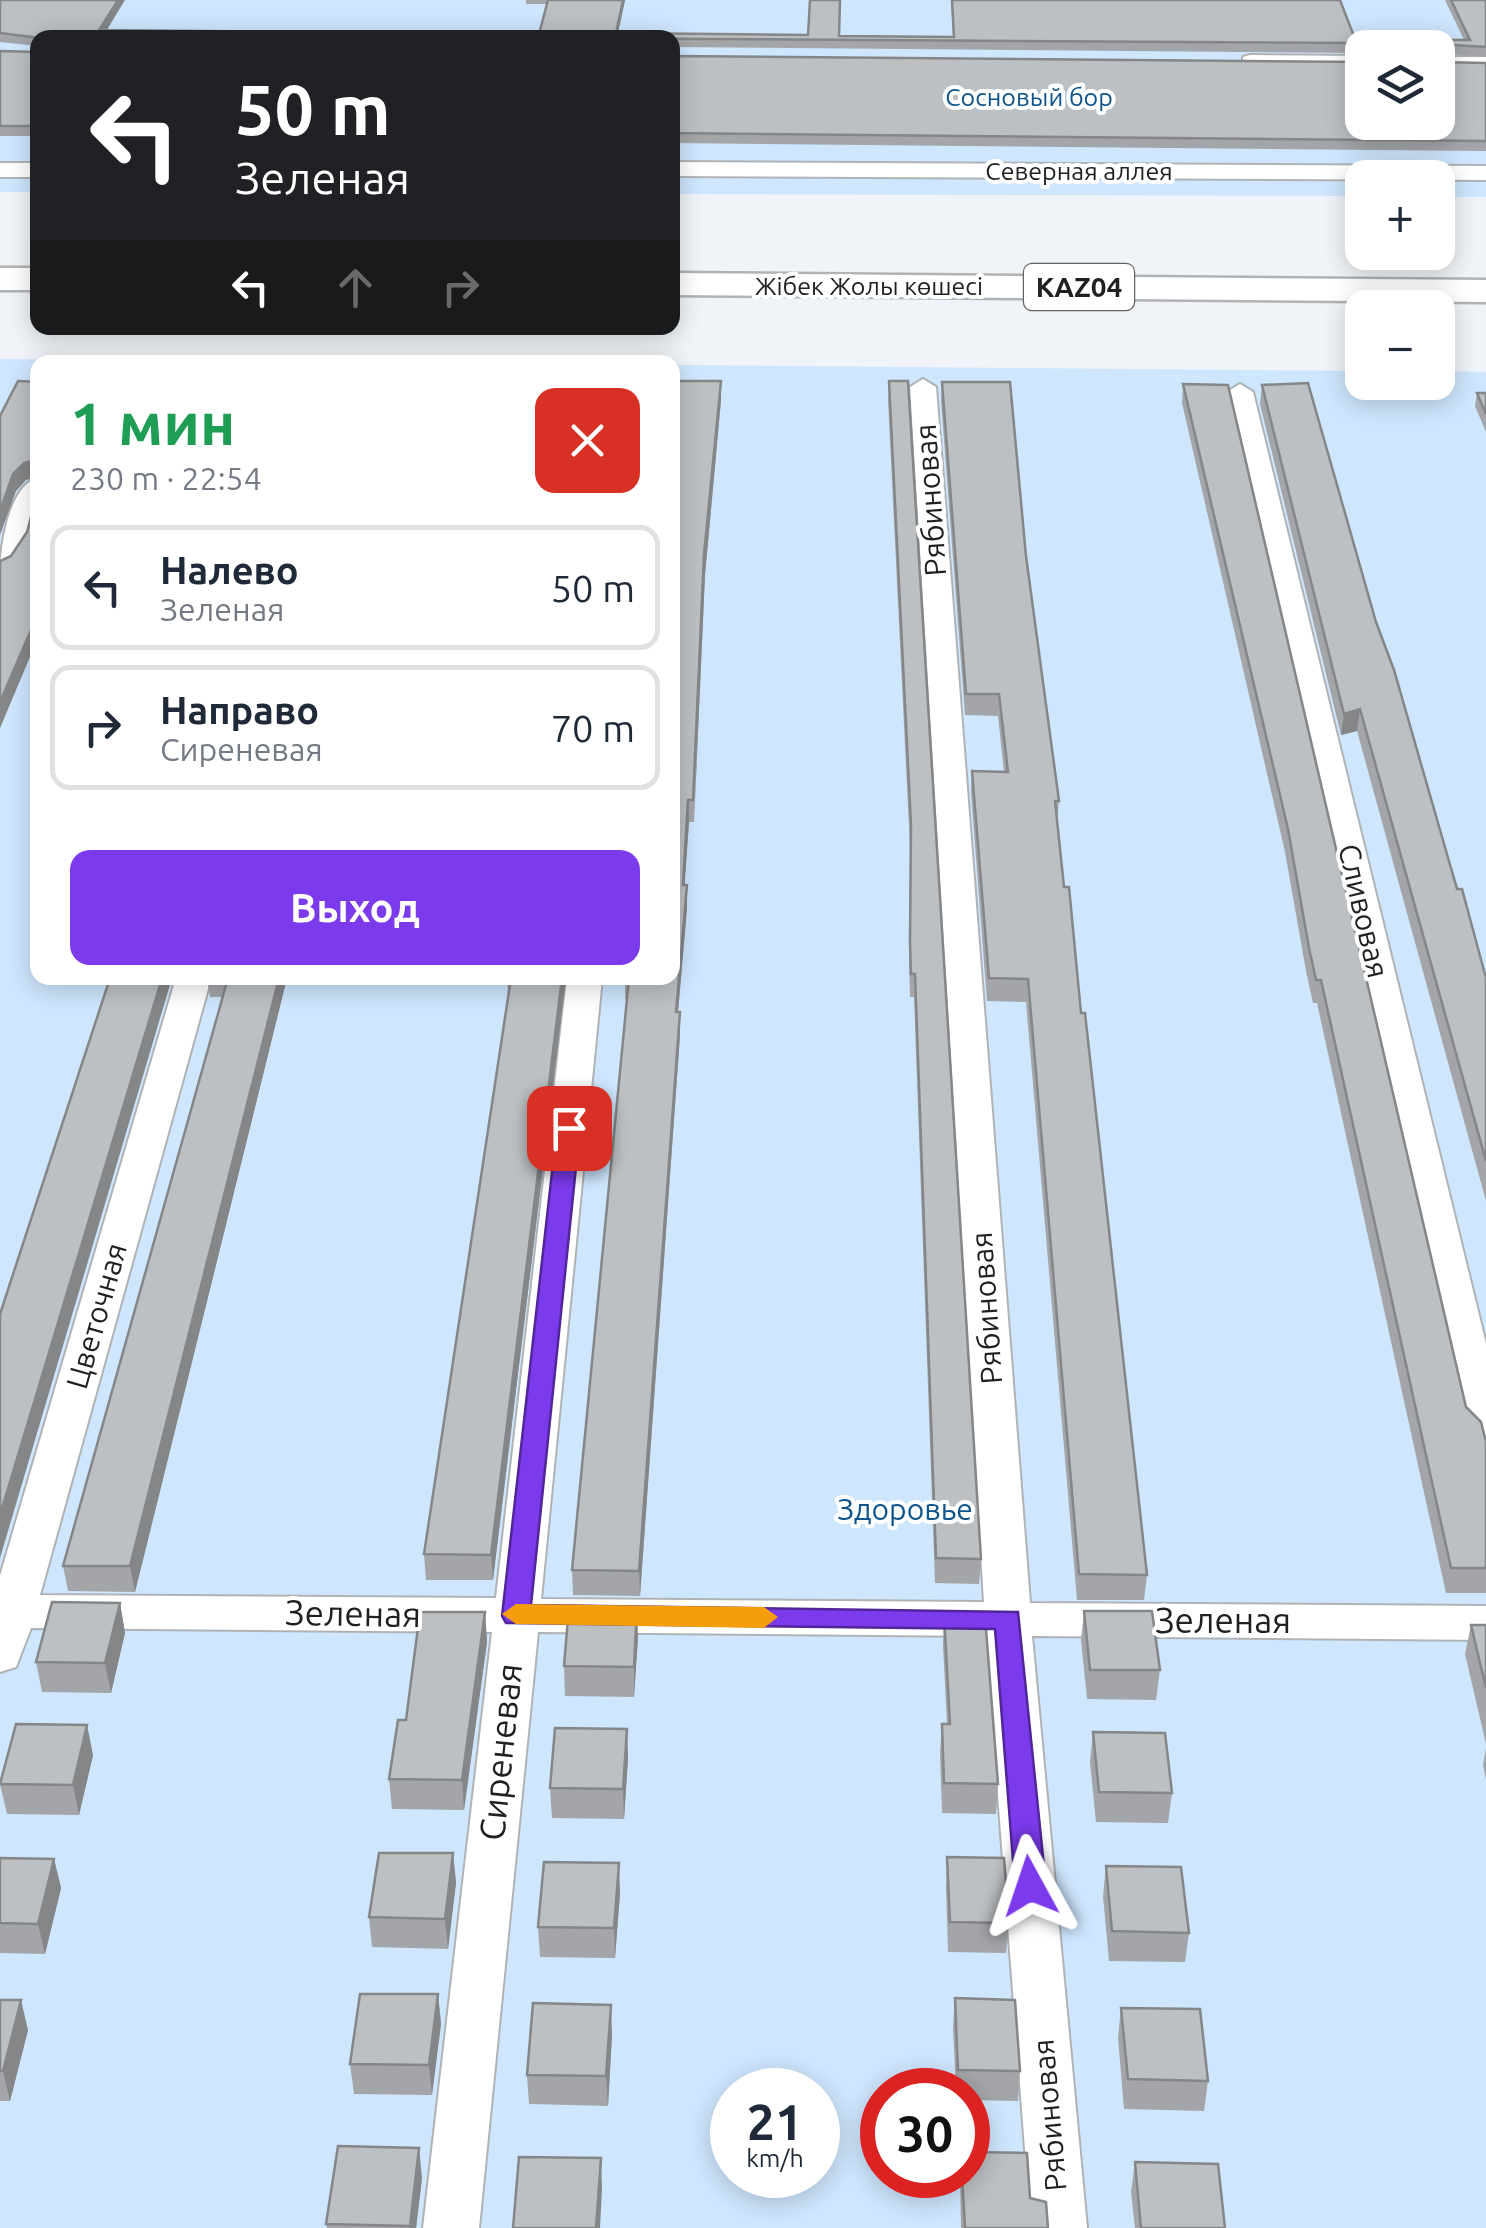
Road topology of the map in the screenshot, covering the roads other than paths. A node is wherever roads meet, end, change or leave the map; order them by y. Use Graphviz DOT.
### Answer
graph roads {
  1 [pos="1224,61"];
  2 [pos="1345,62"];
  3 [pos="1455,62"];
  4 [pos="1486,63"];
  5 [pos="680,169"];
  6 [pos="0,170"];
  7 [pos="30,170"];
  8 [pos="1486,173"];
  9 [pos="0,279"];
  10 [pos="30,279"];
  11 [pos="680,284"];
  12 [pos="1486,291"];
  13 [pos="923,387"];
  14 [pos="1240,392"];
  15 [pos="30,503"];
  16 [pos="0,568"];
  17 [pos="192,985"];
  18 [pos="584,985"];
  19 [pos="1486,1430"];
  20 [pos="6,1611"];
  21 [pos="516,1616"];
  22 [pos="1008,1619"];
  23 [pos="1486,1624"];
  24 [pos="0,1655"];
  25 [pos="451,2228"];
  26 [pos="1059,2228"];
  1 -- 2 [label="street"];
  3 -- 4 [label="street"];
  5 -- 8 [label="street, Северная аллея"];
  6 -- 7 [label="street"];
  9 -- 10 [label="highway"];
  11 -- 12 [label="highway, Жібек Жолы көшесі / KАZ04"];
  13 -- 22 [label="street, Рябиновая"];
  14 -- 19 [label="street, Сливовая"];
  15 -- 16 [label="street"];
  17 -- 20 [label="street, Цветочная"];
  18 -- 21 [label="street, Сиреневая"];
  20 -- 21 [label="street, Зеленая"];
  20 -- 24 [label="street, Цветочная"];
  21 -- 22 [label="street, Зеленая"];
  21 -- 25 [label="street, Сиреневая"];
  22 -- 23 [label="street, Зеленая"];
  22 -- 26 [label="street, Рябиновая"];
}
